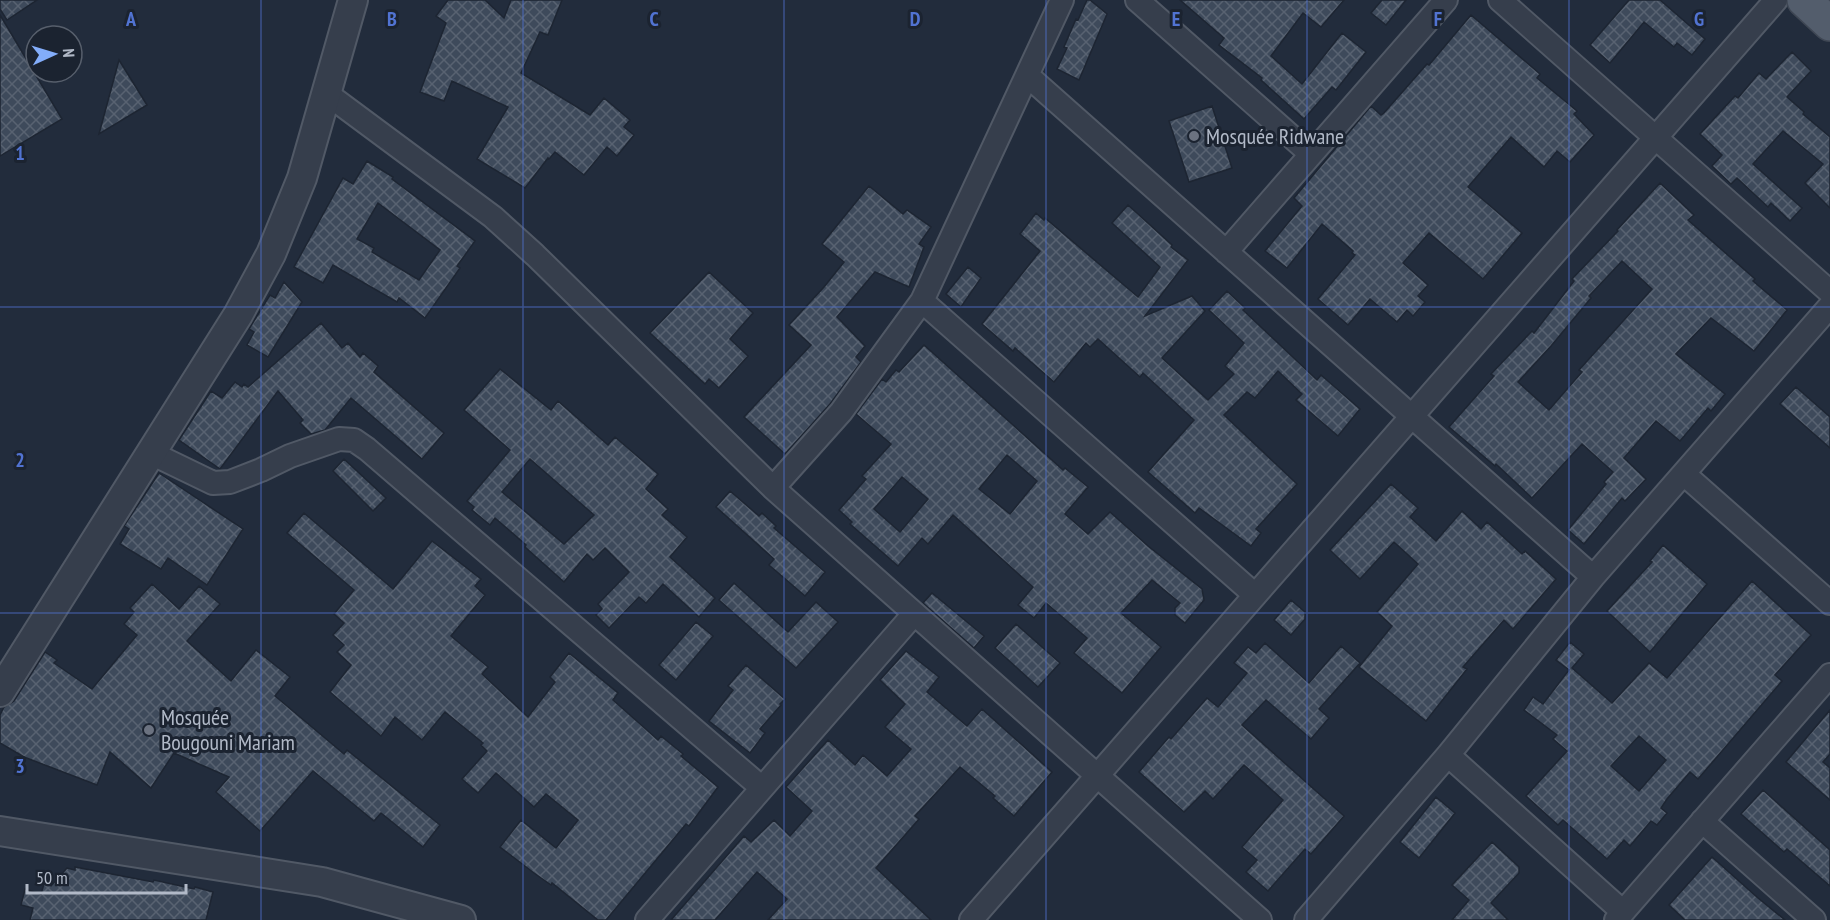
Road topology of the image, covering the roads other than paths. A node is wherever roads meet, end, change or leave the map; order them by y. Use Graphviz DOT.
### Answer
graph roads {
  1 [pos="353,0"];
  2 [pos="1062,0"];
  3 [pos="1137,0"];
  4 [pos="1446,0"];
  5 [pos="1500,0"];
  6 [pos="1776,0"];
  7 [pos="1804,0"];
  8 [pos="1830,24"];
  9 [pos="1028,76"];
  10 [pos="326,93"];
  11 [pos="1655,138"];
  12 [pos="1311,154"];
  13 [pos="1226,252"];
  14 [pos="1830,292"];
  15 [pos="922,301"];
  16 [pos="1830,306"];
  17 [pos="1412,416"];
  18 [pos="151,453"];
  19 [pos="1684,474"];
  20 [pos="773,488"];
  21 [pos="1593,577"];
  22 [pos="1255,595"];
  23 [pos="1830,603"];
  24 [pos="914,614"];
  25 [pos="1830,675"];
  26 [pos="0,692"];
  27 [pos="1448,755"];
  28 [pos="1097,775"];
  29 [pos="762,788"];
  30 [pos="1702,821"];
  31 [pos="0,831"];
  32 [pos="1619,916"];
  33 [pos="461,920"];
  34 [pos="646,920"];
  35 [pos="971,920"];
  36 [pos="1260,920"];
  37 [pos="1306,920"];
  38 [pos="1814,920"];
  1 -- 10 [label="street"];
  2 -- 9 [label="street"];
  3 -- 12 [label="street"];
  4 -- 12 [label="street"];
  5 -- 11 [label="street"];
  6 -- 11 [label="street"];
  7 -- 8 [label="main road"];
  9 -- 13 [label="street"];
  9 -- 15 [label="street"];
  10 -- 18 [label="street"];
  10 -- 20 [label="street"];
  11 -- 14 [label="street"];
  11 -- 17 [label="street"];
  12 -- 13 [label="street"];
  13 -- 17 [label="street"];
  15 -- 20 [label="street"];
  15 -- 22 [label="street"];
  16 -- 19 [label="street"];
  17 -- 21 [label="street"];
  17 -- 22 [label="street"];
  18 -- 26 [label="street"];
  18 -- 29 [label="street"];
  19 -- 21 [label="street"];
  19 -- 23 [label="street"];
  20 -- 24 [label="street"];
  21 -- 27 [label="street"];
  22 -- 28 [label="street"];
  24 -- 28 [label="street"];
  24 -- 29 [label="street"];
  25 -- 30 [label="street"];
  27 -- 32 [label="street"];
  27 -- 37 [label="street"];
  28 -- 35 [label="street"];
  28 -- 36 [label="street"];
  29 -- 34 [label="street"];
  30 -- 32 [label="street"];
  30 -- 38 [label="street"];
  31 -- 33 [label="street"];
}
